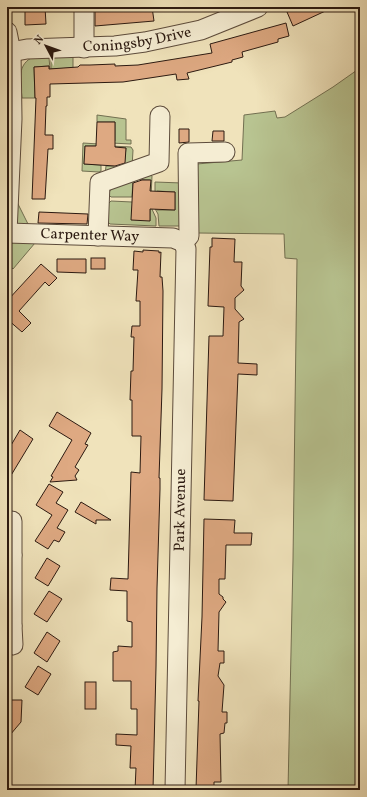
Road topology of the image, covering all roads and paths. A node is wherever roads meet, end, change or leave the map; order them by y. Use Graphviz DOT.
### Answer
graph roads {
  1 [pos="84,7"];
  2 [pos="248,9"];
  3 [pos="7,32"];
  4 [pos="84,48"];
  5 [pos="11,52"];
  6 [pos="160,116"];
  7 [pos="9,119"];
  8 [pos="225,152"];
  9 [pos="7,233"];
  10 [pos="98,236"];
  11 [pos="178,240"];
  12 [pos="12,521"];
  13 [pos="9,558"];
  14 [pos="10,624"];
  15 [pos="12,645"];
  16 [pos="176,790"];
  1 -- 4 [label="street"];
  2 -- 4 [label="street, Coningsby Drive"];
  3 -- 5 [label="street"];
  4 -- 5 [label="street, Coningsby Drive"];
  5 -- 7 [label="street"];
  6 -- 10 [label="street"];
  7 -- 9 [label="street"];
  8 -- 11 [label="street"];
  9 -- 10 [label="street, Carpenter Way"];
  10 -- 11 [label="street, Carpenter Way"];
  11 -- 16 [label="street, Park Avenue"];
  12 -- 13 [label="street"];
  13 -- 14 [label="street"];
  14 -- 15 [label="street"];
}
